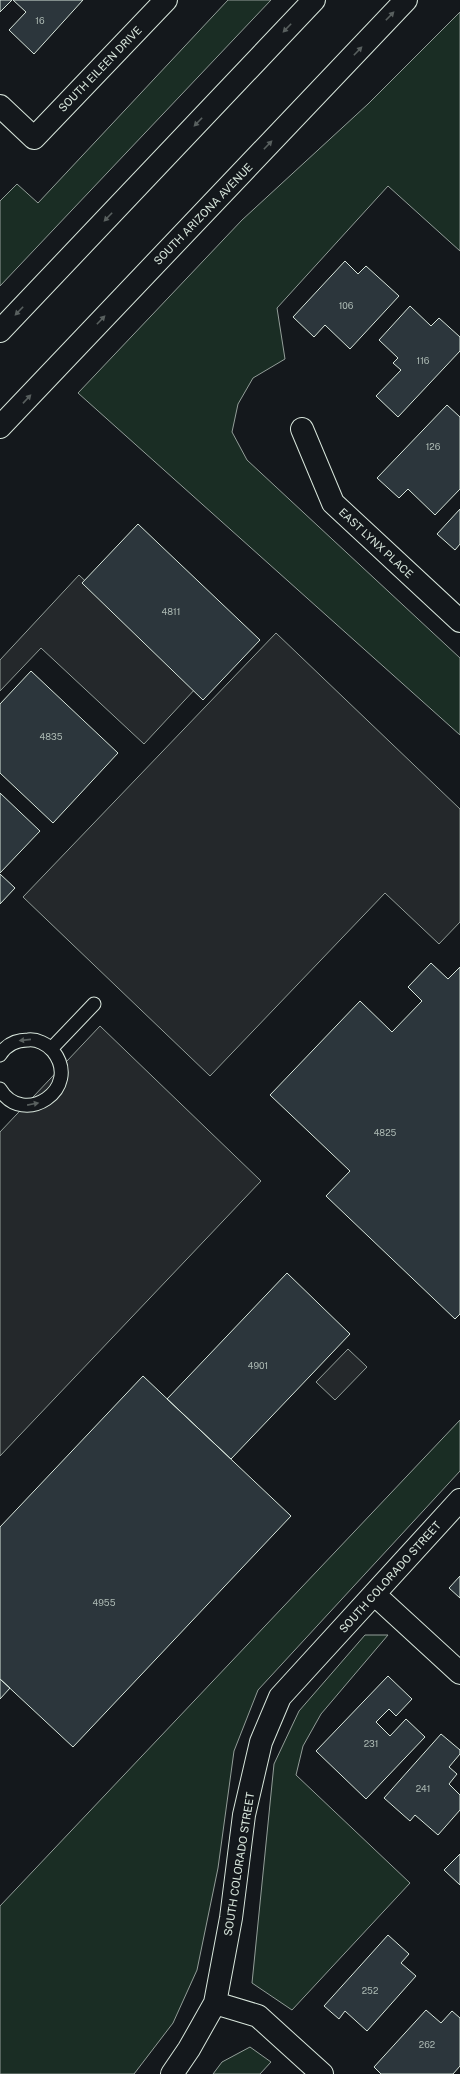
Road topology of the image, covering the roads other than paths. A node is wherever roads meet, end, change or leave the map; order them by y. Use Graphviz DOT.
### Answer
graph roads {
  1 [pos="166,0"];
  2 [pos="314,0"];
  3 [pos="406,0"];
  4 [pos="0,106"];
  5 [pos="0,330"];
  6 [pos="0,427"];
  7 [pos="302,429"];
  8 [pos="460,621"];
  9 [pos="94,1004"];
  10 [pos="51,1049"];
  11 [pos="0,1055"];
  12 [pos="0,1089"];
  13 [pos="460,1500"];
  14 [pos="374,1594"];
  15 [pos="460,1673"];
  16 [pos="214,2003"];
  17 [pos="172,2074"];
  18 [pos="322,2074"];
  1 -- 4 [label="street, SOUTH EILEEN DRIVE"];
  2 -- 5 [label="street, one-way"];
  6 -- 3 [label="street, SOUTH ARIZONA AVENUE, one-way"];
  7 -- 8 [label="street, EAST LYNX PLACE"];
  9 -- 10 [label="lane"];
  10 -- 11 [label="lane, one-way"];
  12 -- 10 [label="lane, one-way"];
  13 -- 14 [label="street, SOUTH COLORADO STREET"];
  14 -- 15 [label="street"];
  14 -- 16 [label="street, SOUTH COLORADO STREET"];
  16 -- 17 [label="street, SOUTH COLORADO STREET"];
  16 -- 18 [label="street"];
}
